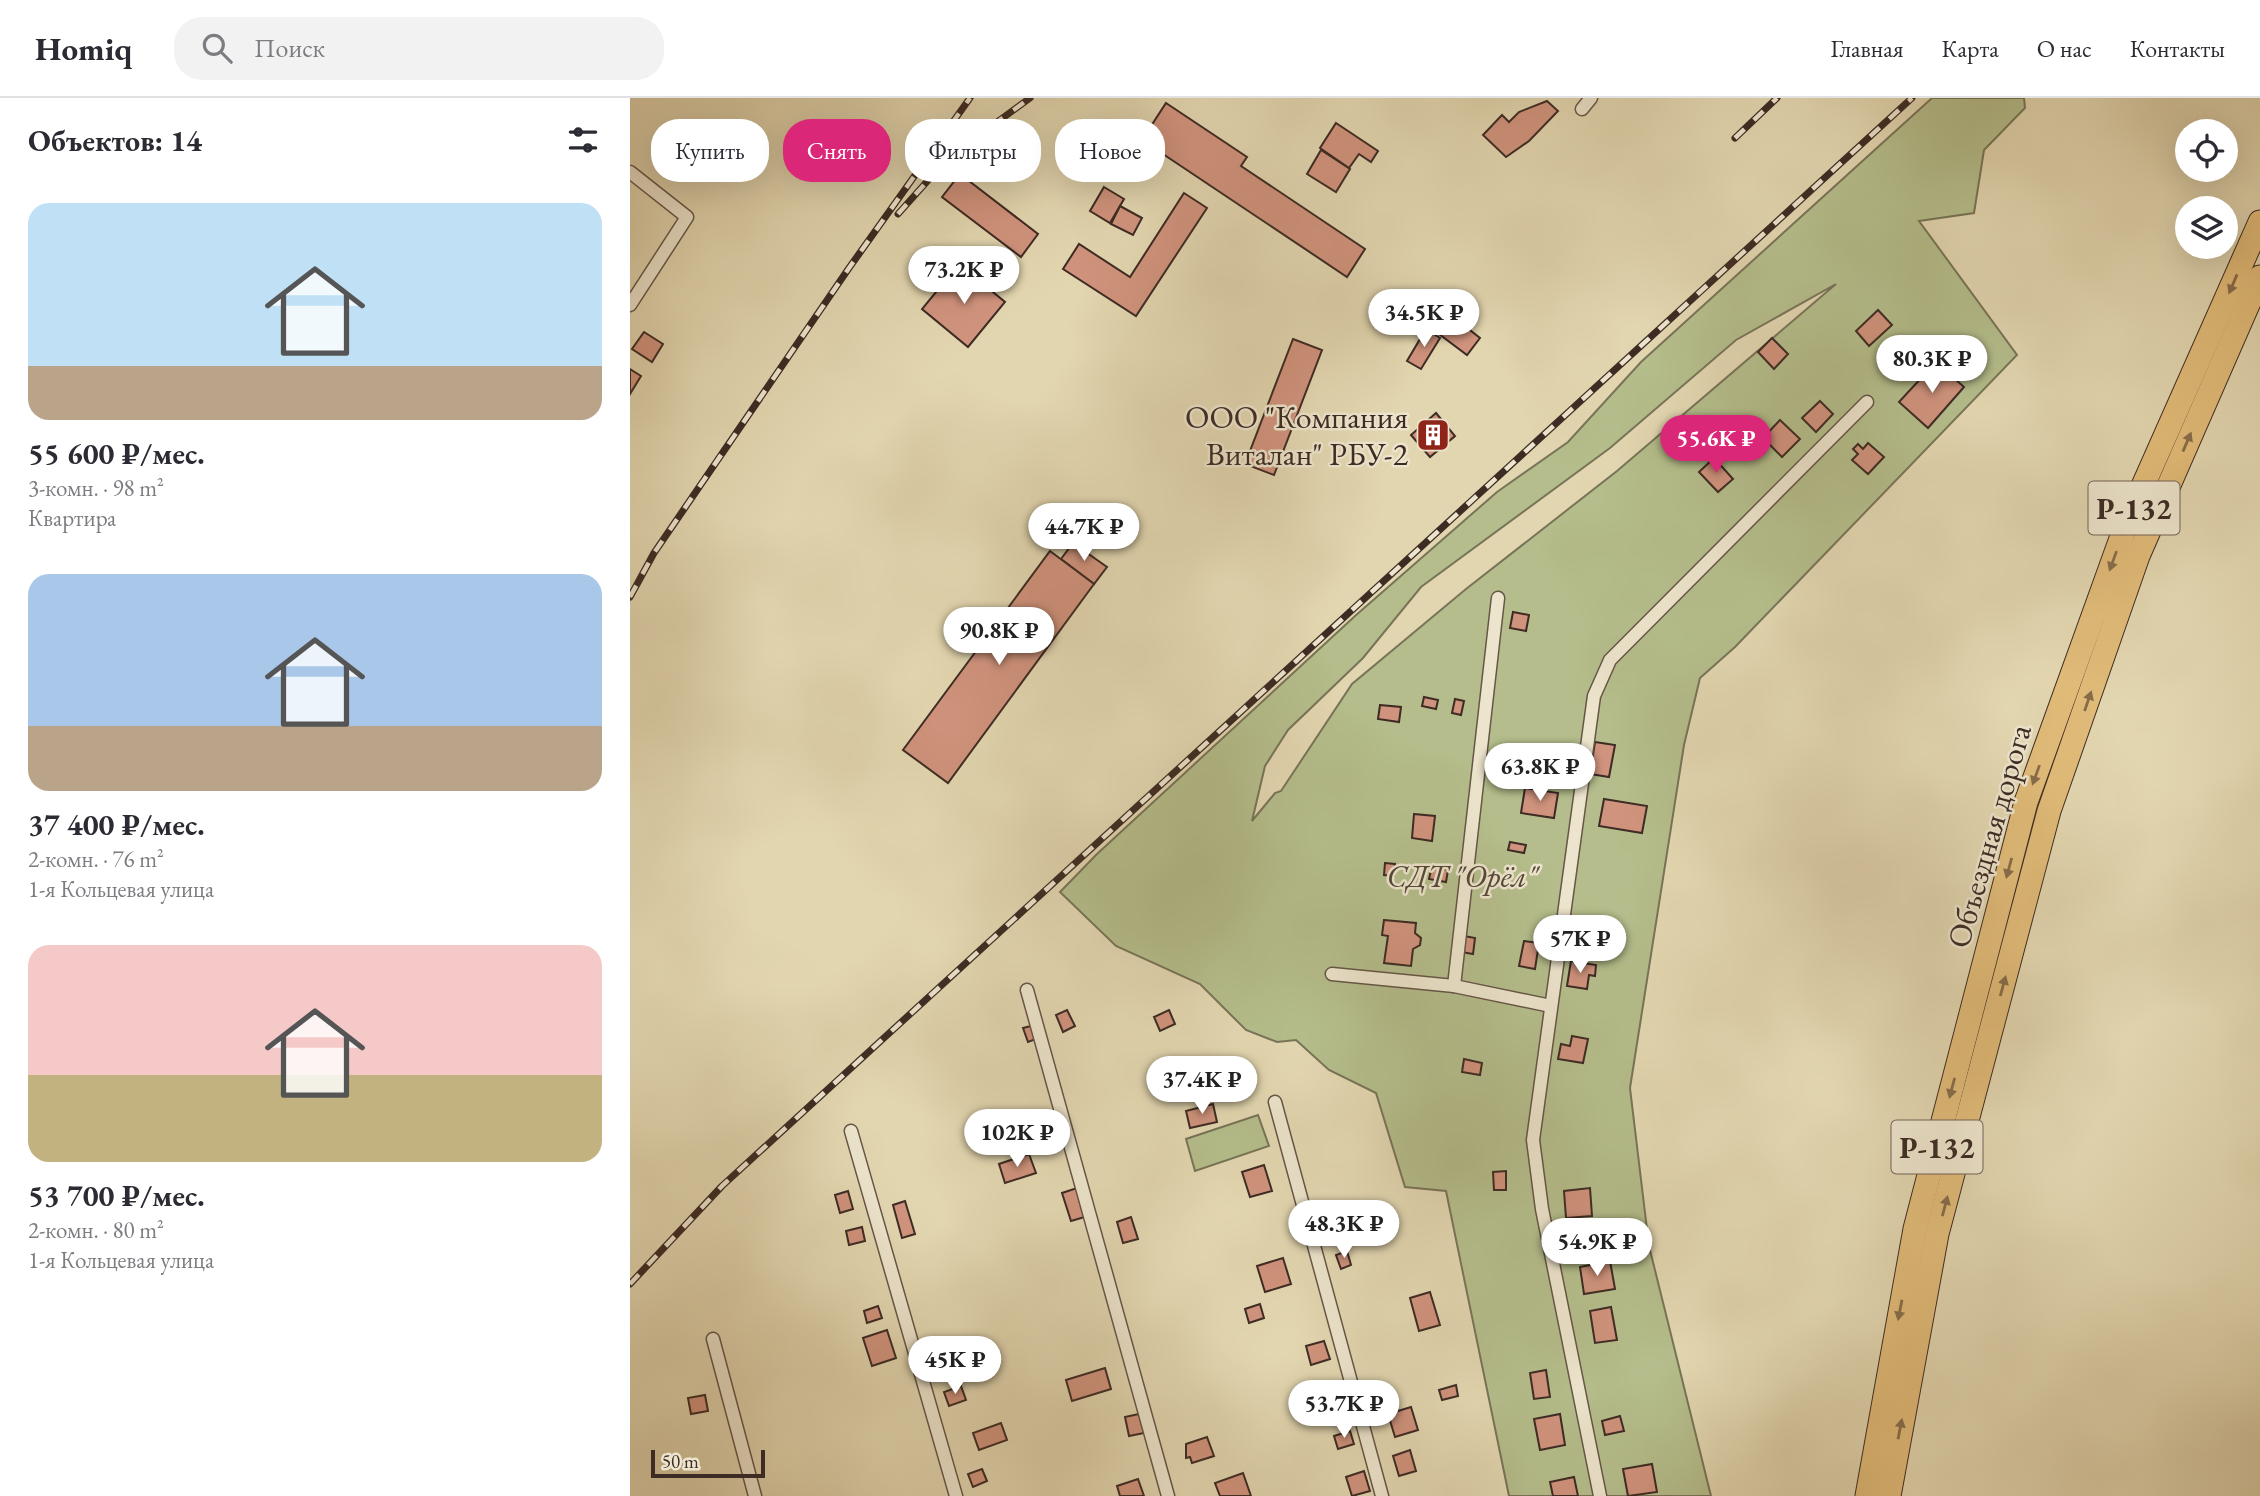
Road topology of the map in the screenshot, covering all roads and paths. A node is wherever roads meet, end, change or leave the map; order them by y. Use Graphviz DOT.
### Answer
graph roads {
  1 [pos="1591,98"];
  2 [pos="1581,109"];
  3 [pos="630,172"];
  4 [pos="2260,222"];
  5 [pos="2260,277"];
  6 [pos="630,305"];
  7 [pos="1867,401"];
  8 [pos="1498,598"];
  9 [pos="1332,974"];
  10 [pos="1454,986"];
  11 [pos="1027,990"];
  12 [pos="1552,1006"];
  13 [pos="1275,1102"];
  14 [pos="851,1131"];
  15 [pos="713,1339"];
  16 [pos="755,1496"];
  17 [pos="956,1496"];
  18 [pos="1168,1496"];
  19 [pos="1382,1496"];
  20 [pos="1600,1496"];
  21 [pos="1867,1496"];
  22 [pos="1889,1496"];
  1 -- 2 [label="street"];
  3 -- 6 [label="street"];
  4 -- 21 [label="highway, Объездная дорога / Р-132, one-way"];
  22 -- 5 [label="highway, Объездная дорога / Р-132, one-way"];
  7 -- 12 [label="street"];
  8 -- 10 [label="street"];
  9 -- 10 [label="street"];
  10 -- 12 [label="street"];
  11 -- 18 [label="street"];
  12 -- 20 [label="street"];
  13 -- 19 [label="street"];
  14 -- 17 [label="street"];
  15 -- 16 [label="street"];
}
